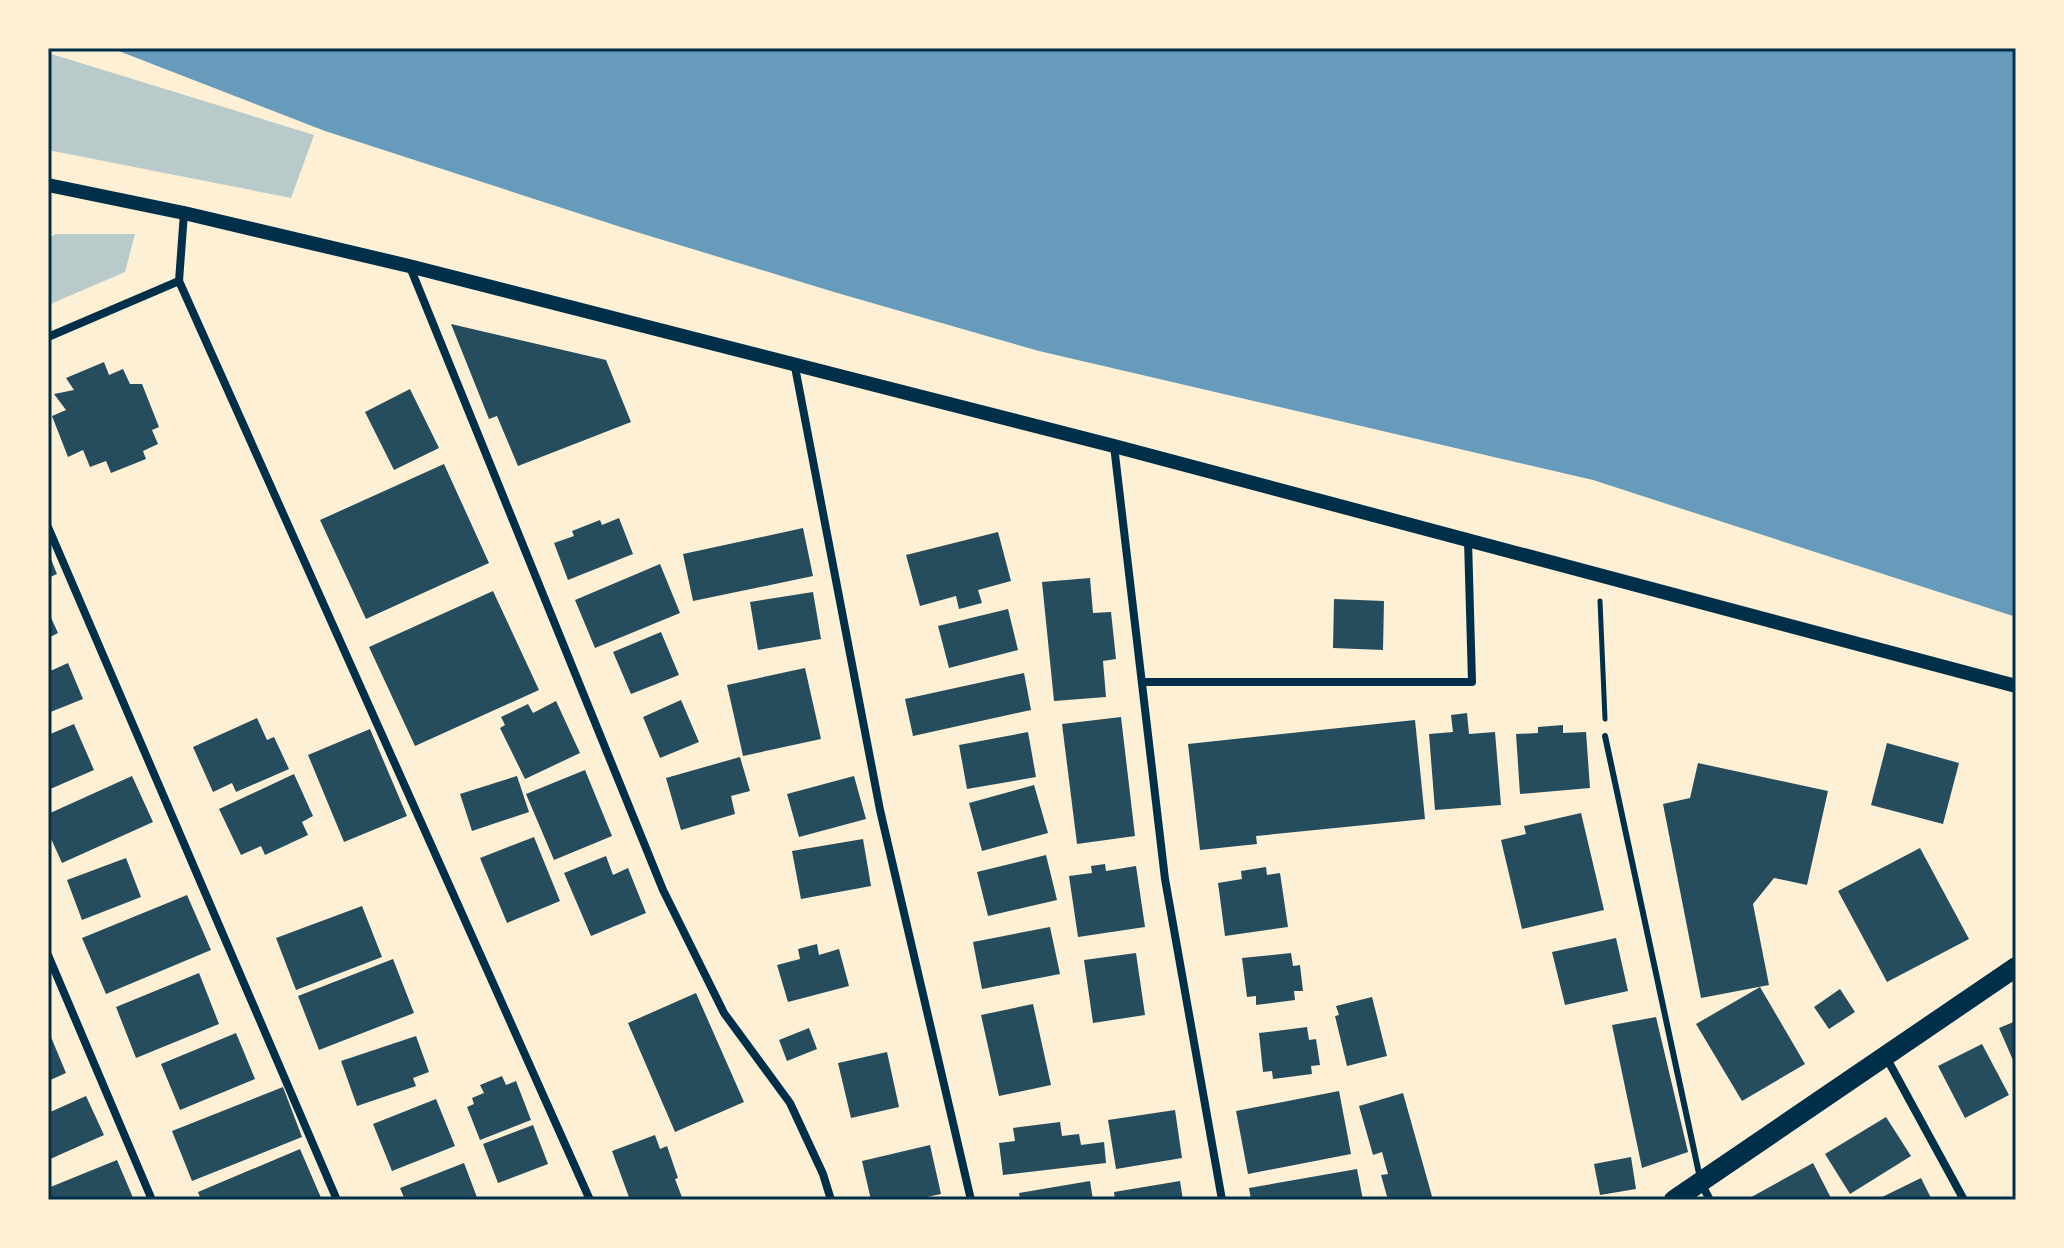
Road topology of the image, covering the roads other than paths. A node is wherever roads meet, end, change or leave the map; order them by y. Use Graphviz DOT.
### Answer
graph roads {
  1 [pos="48,185"];
  2 [pos="184,213"];
  3 [pos="409,266"];
  4 [pos="179,281"];
  5 [pos="48,337"];
  6 [pos="795,367"];
  7 [pos="1114,446"];
  8 [pos="48,527"];
  9 [pos="1468,540"];
  10 [pos="1142,682"];
  11 [pos="2016,686"];
  12 [pos="1605,736"];
  13 [pos="48,955"];
  14 [pos="2016,967"];
  15 [pos="1886,1056"];
  16 [pos="1705,1191"];
  17 [pos="152,1200"];
  18 [pos="337,1200"];
  19 [pos="590,1200"];
  20 [pos="831,1200"];
  21 [pos="971,1200"];
  22 [pos="1222,1200"];
  23 [pos="1674,1200"];
  24 [pos="1964,1200"];
  1 -- 2 [label="street"];
  2 -- 3 [label="street"];
  2 -- 4 [label="street"];
  3 -- 6 [label="street"];
  3 -- 20 [label="street"];
  4 -- 5 [label="street"];
  4 -- 19 [label="street"];
  6 -- 7 [label="street"];
  6 -- 21 [label="street"];
  7 -- 9 [label="street"];
  7 -- 10 [label="street"];
  8 -- 18 [label="street"];
  9 -- 10 [label="street"];
  9 -- 11 [label="street"];
  10 -- 22 [label="street"];
  12 -- 16 [label="lane"];
  13 -- 17 [label="street"];
  14 -- 15 [label="main road"];
  15 -- 16 [label="main road"];
  15 -- 24 [label="street"];
  16 -- 23 [label="main road"];
}
